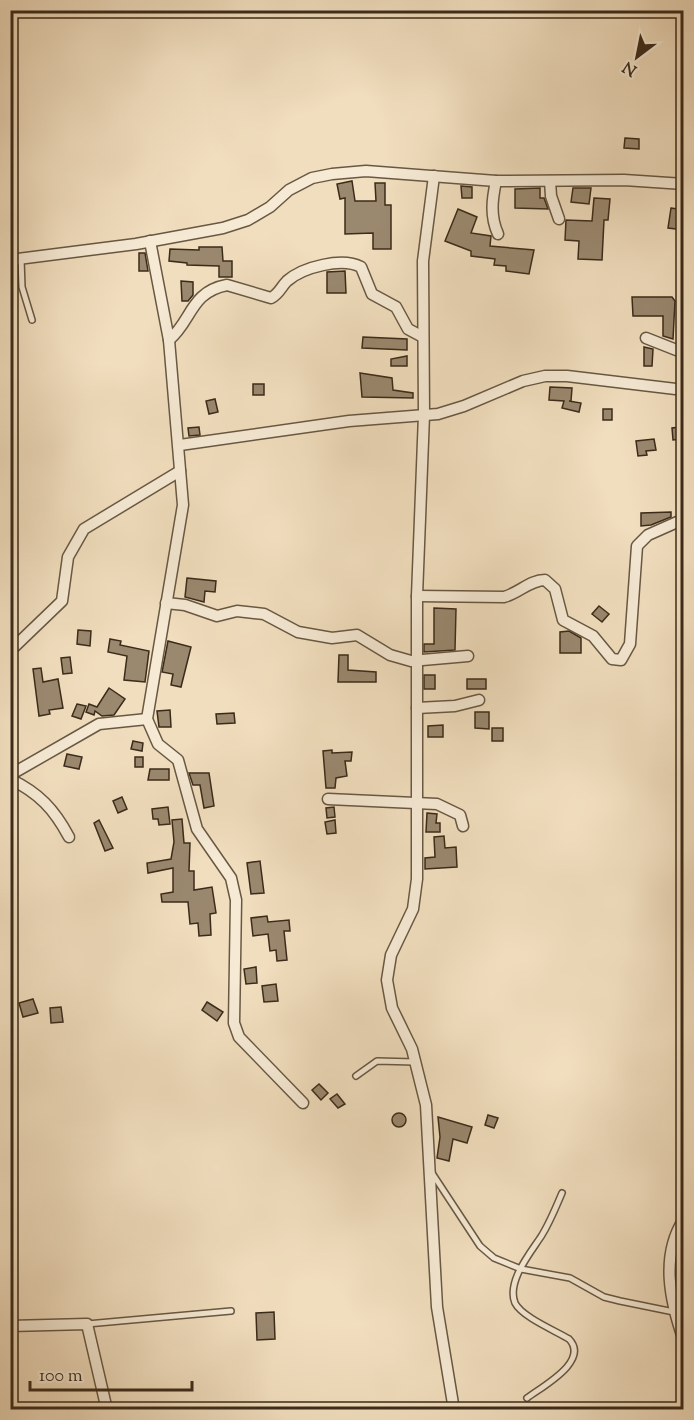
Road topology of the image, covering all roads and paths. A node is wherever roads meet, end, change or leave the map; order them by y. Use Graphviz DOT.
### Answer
graph roads {
  1 [pos="434,176"];
  2 [pos="496,181"];
  3 [pos="550,181"];
  4 [pos="684,184"];
  5 [pos="559,219"];
  6 [pos="498,234"];
  7 [pos="150,241"];
  8 [pos="16,260"];
  9 [pos="32,320"];
  10 [pos="423,337"];
  11 [pos="646,338"];
  12 [pos="169,340"];
  13 [pos="684,353"];
  14 [pos="684,390"];
  15 [pos="423,415"];
  16 [pos="180,445"];
  17 [pos="180,471"];
  18 [pos="684,519"];
  19 [pos="417,596"];
  20 [pos="166,603"];
  21 [pos="10,651"];
  22 [pos="468,656"];
  23 [pos="417,662"];
  24 [pos="479,700"];
  25 [pos="417,708"];
  26 [pos="147,719"];
  27 [pos="10,777"];
  28 [pos="328,799"];
  29 [pos="417,803"];
  30 [pos="463,826"];
  31 [pos="69,837"];
  32 [pos="415,1062"];
  33 [pos="356,1076"];
  34 [pos="303,1103"];
  35 [pos="429,1168"];
  36 [pos="562,1193"];
  37 [pos="684,1218"];
  38 [pos="521,1269"];
  39 [pos="231,1311"];
  40 [pos="674,1312"];
  41 [pos="87,1324"];
  42 [pos="10,1326"];
  43 [pos="684,1341"];
  44 [pos="527,1398"];
  45 [pos="107,1410"];
  46 [pos="454,1410"];
  1 -- 2 [label="street"];
  1 -- 7 [label="street"];
  1 -- 10 [label="street"];
  2 -- 3 [label="street"];
  2 -- 6 [label="street"];
  3 -- 4 [label="street"];
  3 -- 5 [label="street"];
  7 -- 8 [label="street"];
  7 -- 12 [label="street"];
  8 -- 9 [label="lane"];
  10 -- 12 [label="street"];
  10 -- 15 [label="street"];
  11 -- 13 [label="street"];
  12 -- 16 [label="street"];
  14 -- 15 [label="street"];
  15 -- 16 [label="street"];
  15 -- 19 [label="street"];
  16 -- 17 [label="street"];
  17 -- 20 [label="street"];
  17 -- 21 [label="street"];
  18 -- 19 [label="street"];
  19 -- 23 [label="street"];
  20 -- 23 [label="street"];
  20 -- 26 [label="street"];
  22 -- 23 [label="street"];
  23 -- 25 [label="street"];
  24 -- 25 [label="street"];
  25 -- 29 [label="street"];
  26 -- 27 [label="street"];
  26 -- 34 [label="street"];
  27 -- 31 [label="street"];
  28 -- 29 [label="street"];
  29 -- 30 [label="street"];
  29 -- 32 [label="street"];
  32 -- 33 [label="lane"];
  32 -- 35 [label="street"];
  35 -- 38 [label="lane"];
  35 -- 46 [label="street"];
  36 -- 38 [label="lane"];
  37 -- 40 [label="street"];
  38 -- 40 [label="lane"];
  38 -- 44 [label="lane"];
  39 -- 41 [label="lane"];
  40 -- 43 [label="street"];
  41 -- 42 [label="street"];
  41 -- 45 [label="street"];
}
